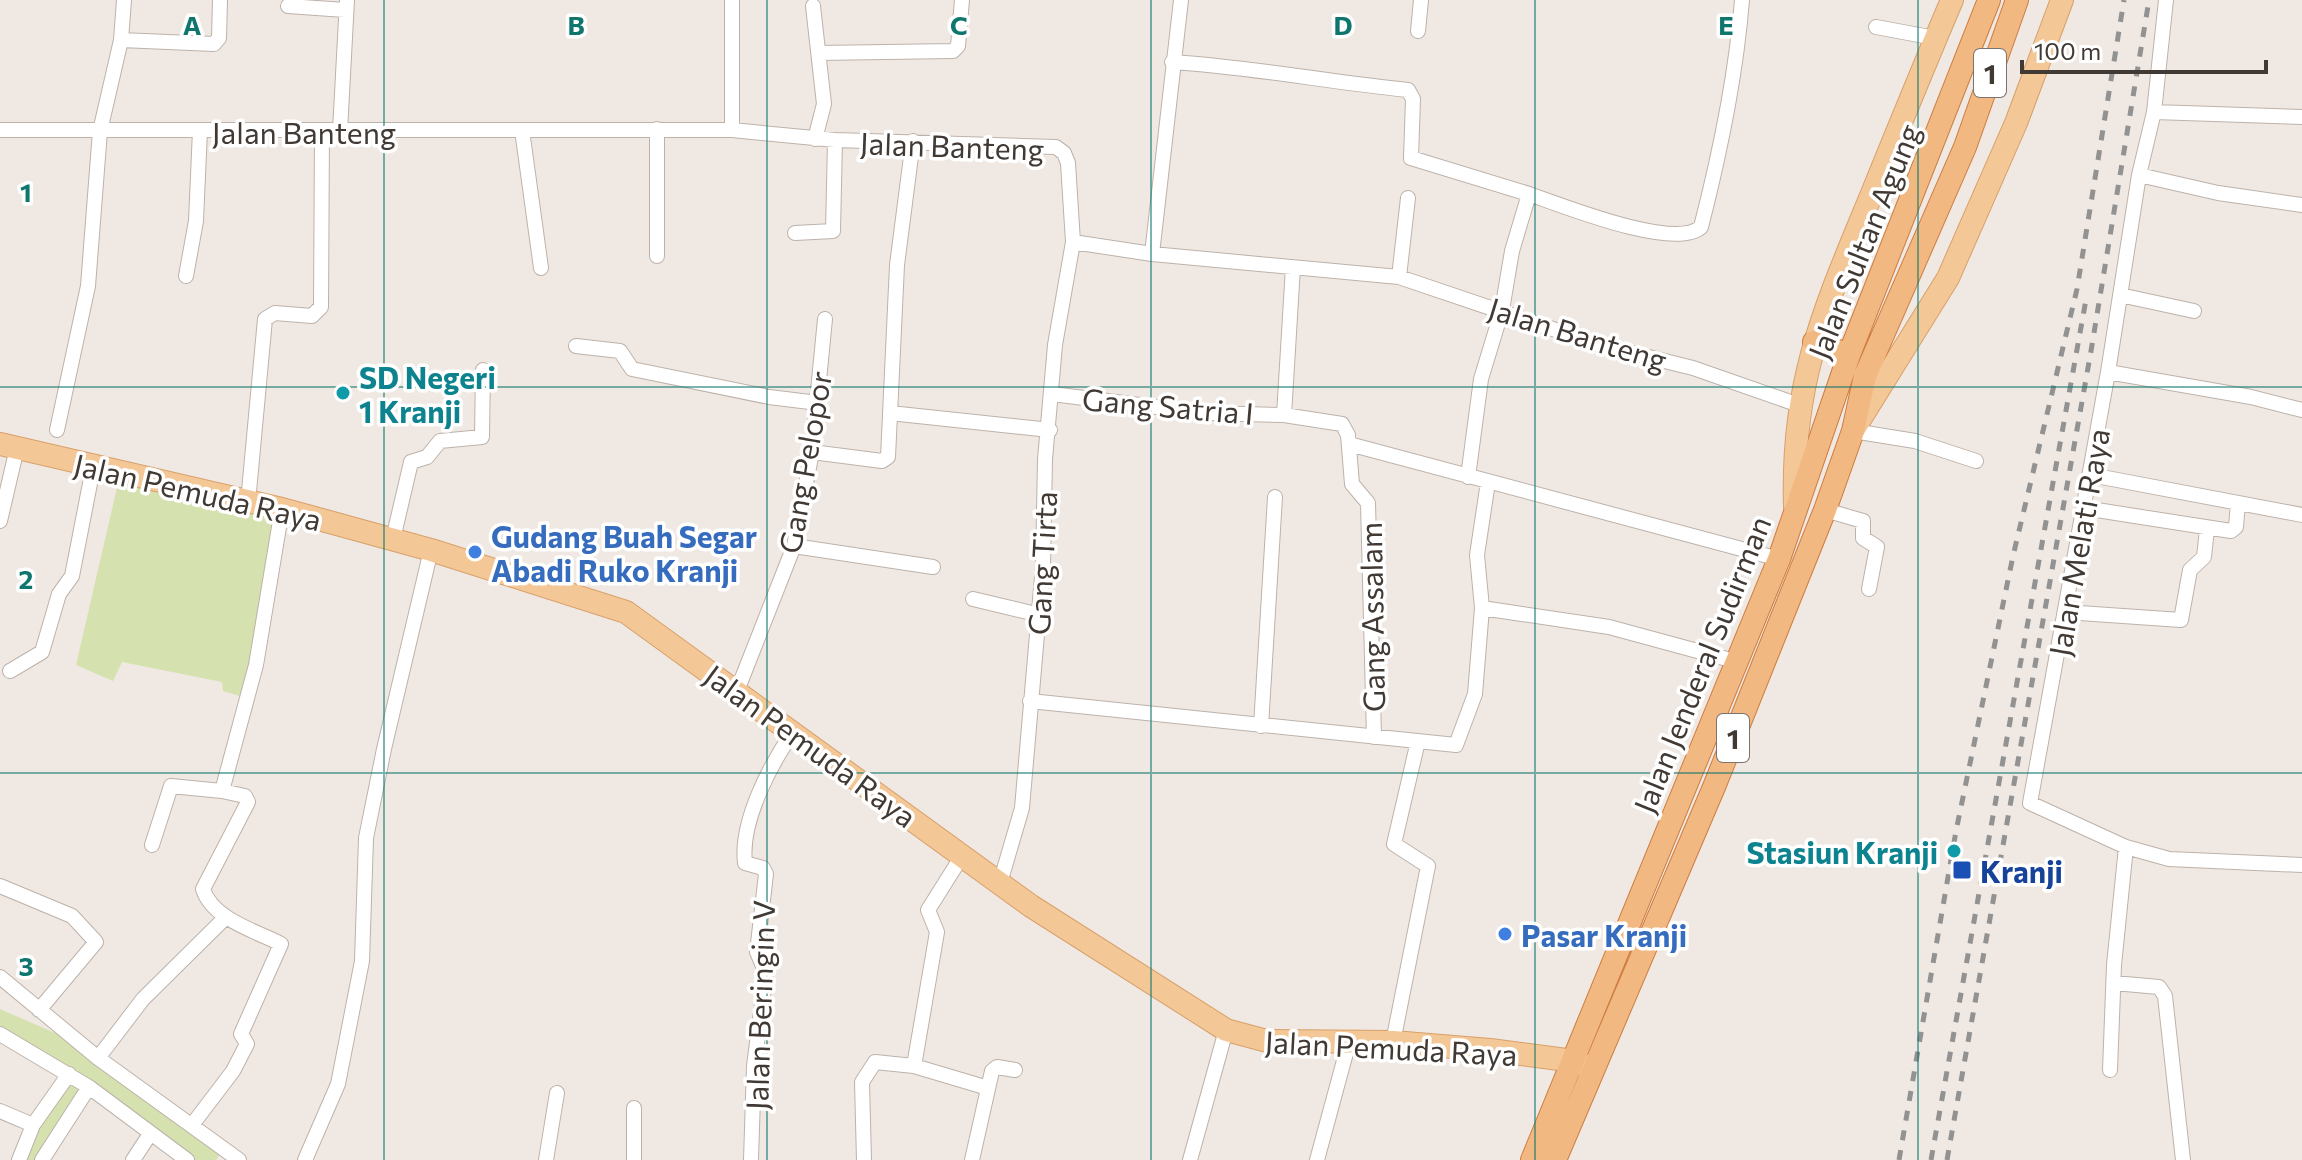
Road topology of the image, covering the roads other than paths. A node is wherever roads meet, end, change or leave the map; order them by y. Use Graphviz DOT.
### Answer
graph roads {
  1 [pos="124,0"];
  2 [pos="220,0"];
  3 [pos="732,0"];
  4 [pos="962,0"];
  5 [pos="1181,0"];
  6 [pos="1421,0"];
  7 [pos="1742,0"];
  8 [pos="1952,0"];
  9 [pos="1989,0"];
  10 [pos="2017,0"];
  11 [pos="2062,0"];
  12 [pos="2166,0"];
  13 [pos="346,5"];
  14 [pos="288,6"];
  15 [pos="813,6"];
  16 [pos="1876,27"];
  17 [pos="1418,31"];
  18 [pos="1935,38"];
  19 [pos="121,40"];
  20 [pos="818,53"];
  21 [pos="1172,62"];
  22 [pos="2154,112"];
  23 [pos="2302,117"];
  24 [pos="657,129"];
  25 [pos="0,130"];
  26 [pos="200,130"];
  27 [pos="522,130"];
  28 [pos="732,130"];
  29 [pos="100,131"];
  30 [pos="322,131"];
  31 [pos="340,131"];
  32 [pos="815,139"];
  33 [pos="835,140"];
  34 [pos="913,141"];
  35 [pos="2139,175"];
  36 [pos="1529,194"];
  37 [pos="1408,198"];
  38 [pos="2302,205"];
  39 [pos="795,233"];
  40 [pos="1073,242"];
  41 [pos="1152,254"];
  42 [pos="657,256"];
  43 [pos="1293,267"];
  44 [pos="541,268"];
  45 [pos="186,276"];
  46 [pos="1399,277"];
  47 [pos="2120,295"];
  48 [pos="1502,310"];
  49 [pos="2194,311"];
  50 [pos="825,319"];
  51 [pos="1814,342"];
  52 [pos="576,346"];
  53 [pos="1849,355"];
  54 [pos="483,370"];
  55 [pos="2108,372"];
  56 [pos="1865,376"];
  57 [pos="1052,394"];
  58 [pos="818,403"];
  59 [pos="1799,405"];
  60 [pos="2302,410"];
  61 [pos="890,413"];
  62 [pos="1284,415"];
  63 [pos="57,430"];
  64 [pos="1050,430"];
  65 [pos="1853,431"];
  66 [pos="1349,444"];
  67 [pos="9,446"];
  68 [pos="812,452"];
  69 [pos="1976,461"];
  70 [pos="93,468"];
  71 [pos="2091,475"];
  72 [pos="1468,477"];
  73 [pos="1488,482"];
  74 [pos="1275,497"];
  75 [pos="248,502"];
  76 [pos="2238,503"];
  77 [pos="1795,506"];
  78 [pos="2084,508"];
  79 [pos="282,509"];
  80 [pos="1825,510"];
  81 [pos="2302,515"];
  82 [pos="0,521"];
  83 [pos="2207,529"];
  84 [pos="393,539"];
  85 [pos="794,546"];
  86 [pos="431,550"];
  87 [pos="1779,559"];
  88 [pos="933,567"];
  89 [pos="1869,589"];
  90 [pos="973,599"];
  91 [pos="1482,608"];
  92 [pos="2065,612"];
  93 [pos="1040,615"];
  94 [pos="1738,662"];
  95 [pos="10,671"];
  96 [pos="737,691"];
  97 [pos="1030,701"];
  98 [pos="1261,726"];
  99 [pos="793,732"];
  100 [pos="1374,737"];
  101 [pos="1418,741"];
  102 [pos="222,791"];
  103 [pos="152,845"];
  104 [pos="2126,847"];
  105 [pos="962,856"];
  106 [pos="2302,865"];
  107 [pos="1000,883"];
  108 [pos="0,886"];
  109 [pos="226,917"];
  110 [pos="0,977"];
  111 [pos="2114,983"];
  112 [pos="39,1010"];
  113 [pos="1226,1030"];
  114 [pos="0,1034"];
  115 [pos="1349,1042"];
  116 [pos="1393,1042"];
  117 [pos="98,1058"];
  118 [pos="1584,1065"];
  119 [pos="914,1066"];
  120 [pos="1015,1070"];
  121 [pos="2110,1070"];
  122 [pos="69,1074"];
  123 [pos="89,1087"];
  124 [pos="988,1088"];
  125 [pos="557,1093"];
  126 [pos="634,1108"];
  127 [pos="0,1111"];
  128 [pos="33,1125"];
  129 [pos="192,1125"];
  130 [pos="150,1134"];
  131 [pos="229,1157"];
  132 [pos="19,1160"];
  133 [pos="42,1160"];
  134 [pos="133,1160"];
  135 [pos="187,1160"];
  136 [pos="305,1160"];
  137 [pos="546,1160"];
  138 [pos="634,1160"];
  139 [pos="751,1160"];
  140 [pos="864,1160"];
  141 [pos="972,1160"];
  142 [pos="1190,1160"];
  143 [pos="1317,1160"];
  144 [pos="1532,1160"];
  145 [pos="1555,1160"];
  146 [pos="2183,1160"];
  1 -- 19 [label="street"];
  2 -- 19 [label="street"];
  3 -- 28 [label="street"];
  4 -- 20 [label="street"];
  5 -- 21 [label="street"];
  6 -- 17 [label="street"];
  7 -- 36 [label="street"];
  8 -- 18 [label="main road, Jalan Jenderal Sudirman"];
  9 -- 53 [label="highway, Jalan Sultan Agung / 1"];
  10 -- 56 [label="highway, Jalan Sultan Agung / 1"];
  11 -- 65 [label="main road, Jalan Jenderal Sudirman"];
  12 -- 22 [label="street, Jalan Melati Raya"];
  13 -- 14 [label="street"];
  13 -- 31 [label="street"];
  15 -- 20 [label="street"];
  16 -- 18 [label="street"];
  18 -- 51 [label="main road, Jalan Jenderal Sudirman"];
  19 -- 29 [label="street"];
  20 -- 32 [label="street"];
  21 -- 36 [label="street"];
  21 -- 41 [label="street"];
  22 -- 23 [label="street"];
  22 -- 35 [label="street, Jalan Melati Raya"];
  24 -- 27 [label="street, Jalan Banteng"];
  24 -- 28 [label="street, Jalan Banteng"];
  24 -- 42 [label="street"];
  25 -- 29 [label="street, Jalan Banteng"];
  26 -- 29 [label="street, Jalan Banteng"];
  26 -- 30 [label="street, Jalan Banteng"];
  26 -- 45 [label="street"];
  27 -- 31 [label="street, Jalan Banteng"];
  27 -- 44 [label="street"];
  28 -- 32 [label="street, Jalan Banteng"];
  29 -- 63 [label="street"];
  30 -- 31 [label="street, Jalan Banteng"];
  30 -- 75 [label="street"];
  32 -- 33 [label="street, Jalan Banteng"];
  33 -- 34 [label="street, Jalan Banteng"];
  33 -- 39 [label="street"];
  34 -- 40 [label="street, Jalan Banteng"];
  34 -- 61 [label="street"];
  35 -- 38 [label="street"];
  35 -- 47 [label="street, Jalan Melati Raya"];
  36 -- 48 [label="street"];
  37 -- 46 [label="street"];
  40 -- 41 [label="street, Jalan Banteng"];
  40 -- 57 [label="street, Gang Tirta"];
  41 -- 43 [label="street, Jalan Banteng"];
  43 -- 46 [label="street, Jalan Banteng"];
  43 -- 62 [label="street"];
  46 -- 48 [label="street, Jalan Banteng"];
  47 -- 49 [label="street"];
  47 -- 55 [label="street, Jalan Melati Raya"];
  48 -- 59 [label="street, Jalan Banteng"];
  48 -- 72 [label="street"];
  50 -- 58 [label="street, Gang Pelopor"];
  51 -- 53 [label="highway"];
  51 -- 59 [label="main road, Jalan Jenderal Sudirman"];
  52 -- 58 [label="street"];
  53 -- 77 [label="highway, Jalan Sultan Agung / 1"];
  54 -- 84 [label="street"];
  55 -- 60 [label="street"];
  55 -- 71 [label="street, Jalan Melati Raya"];
  56 -- 65 [label="highway, Jalan Jenderal Sudirman / 1"];
  57 -- 62 [label="street, Gang Satria I"];
  57 -- 64 [label="street, Gang Tirta"];
  58 -- 68 [label="street, Gang Pelopor"];
  59 -- 77 [label="main road, Jalan Jenderal Sudirman"];
  61 -- 64 [label="street"];
  61 -- 68 [label="street"];
  62 -- 66 [label="street"];
  64 -- 93 [label="street, Gang Tirta"];
  65 -- 69 [label="street"];
  65 -- 80 [label="highway, Jalan Jenderal Sudirman / 1"];
  66 -- 72 [label="street"];
  66 -- 100 [label="street, Gang Assalam"];
  67 -- 70 [label="main road, Jalan Pemuda Raya"];
  67 -- 82 [label="street"];
  68 -- 85 [label="street, Gang Pelopor"];
  70 -- 75 [label="main road, Jalan Pemuda Raya"];
  70 -- 95 [label="street"];
  71 -- 76 [label="street"];
  71 -- 78 [label="street, Jalan Melati Raya"];
  72 -- 73 [label="street"];
  73 -- 87 [label="street"];
  73 -- 91 [label="street"];
  74 -- 98 [label="street"];
  75 -- 79 [label="main road, Jalan Pemuda Raya"];
  76 -- 81 [label="street"];
  76 -- 83 [label="street"];
  77 -- 87 [label="highway, Jalan Jenderal Sudirman / 1"];
  78 -- 83 [label="street"];
  78 -- 92 [label="street, Jalan Melati Raya"];
  79 -- 84 [label="main road, Jalan Pemuda Raya"];
  79 -- 102 [label="street"];
  80 -- 89 [label="street"];
  80 -- 118 [label="highway, Jalan Jenderal Sudirman / 1"];
  83 -- 92 [label="street"];
  84 -- 86 [label="main road, Jalan Pemuda Raya"];
  85 -- 88 [label="street"];
  85 -- 96 [label="street, Gang Pelopor"];
  86 -- 96 [label="main road, Jalan Pemuda Raya"];
  86 -- 136 [label="street"];
  87 -- 94 [label="highway, Jalan Jenderal Sudirman / 1"];
  90 -- 93 [label="street"];
  91 -- 94 [label="street"];
  91 -- 101 [label="street"];
  92 -- 104 [label="street, Jalan Melati Raya"];
  93 -- 97 [label="street, Gang Tirta"];
  94 -- 118 [label="highway, Jalan Jenderal Sudirman / 1"];
  96 -- 99 [label="main road, Jalan Pemuda Raya"];
  97 -- 98 [label="street"];
  97 -- 107 [label="street, Gang Tirta"];
  98 -- 100 [label="street"];
  99 -- 105 [label="main road, Jalan Pemuda Raya"];
  99 -- 139 [label="street, Jalan Beringin V"];
  100 -- 101 [label="street"];
  101 -- 116 [label="street, Gang Assalam"];
  102 -- 103 [label="street"];
  102 -- 109 [label="street"];
  104 -- 106 [label="street, Jalan Melati Raya"];
  104 -- 111 [label="street"];
  105 -- 107 [label="main road, Jalan Pemuda Raya"];
  105 -- 119 [label="street"];
  107 -- 113 [label="main road, Jalan Pemuda Raya"];
  108 -- 112 [label="street"];
  109 -- 117 [label="street"];
  109 -- 129 [label="street"];
  110 -- 112 [label="street"];
  111 -- 121 [label="street"];
  111 -- 146 [label="street"];
  112 -- 117 [label="street"];
  113 -- 115 [label="main road, Jalan Pemuda Raya"];
  113 -- 142 [label="street"];
  114 -- 122 [label="street"];
  115 -- 116 [label="main road, Jalan Pemuda Raya"];
  115 -- 143 [label="street"];
  116 -- 118 [label="main road, Jalan Pemuda Raya"];
  117 -- 129 [label="street"];
  118 -- 144 [label="highway, Jalan Jenderal Sudirman / 1"];
  118 -- 145 [label="highway, Jalan Jenderal Sudirman / 1"];
  119 -- 124 [label="street"];
  119 -- 140 [label="street"];
  120 -- 124 [label="street"];
  122 -- 123 [label="street"];
  122 -- 128 [label="street"];
  123 -- 130 [label="street"];
  123 -- 133 [label="street"];
  124 -- 141 [label="street"];
  125 -- 137 [label="street"];
  126 -- 138 [label="street"];
  127 -- 128 [label="street"];
  128 -- 132 [label="street"];
  129 -- 131 [label="street"];
  130 -- 134 [label="street"];
  130 -- 135 [label="street"];
}
